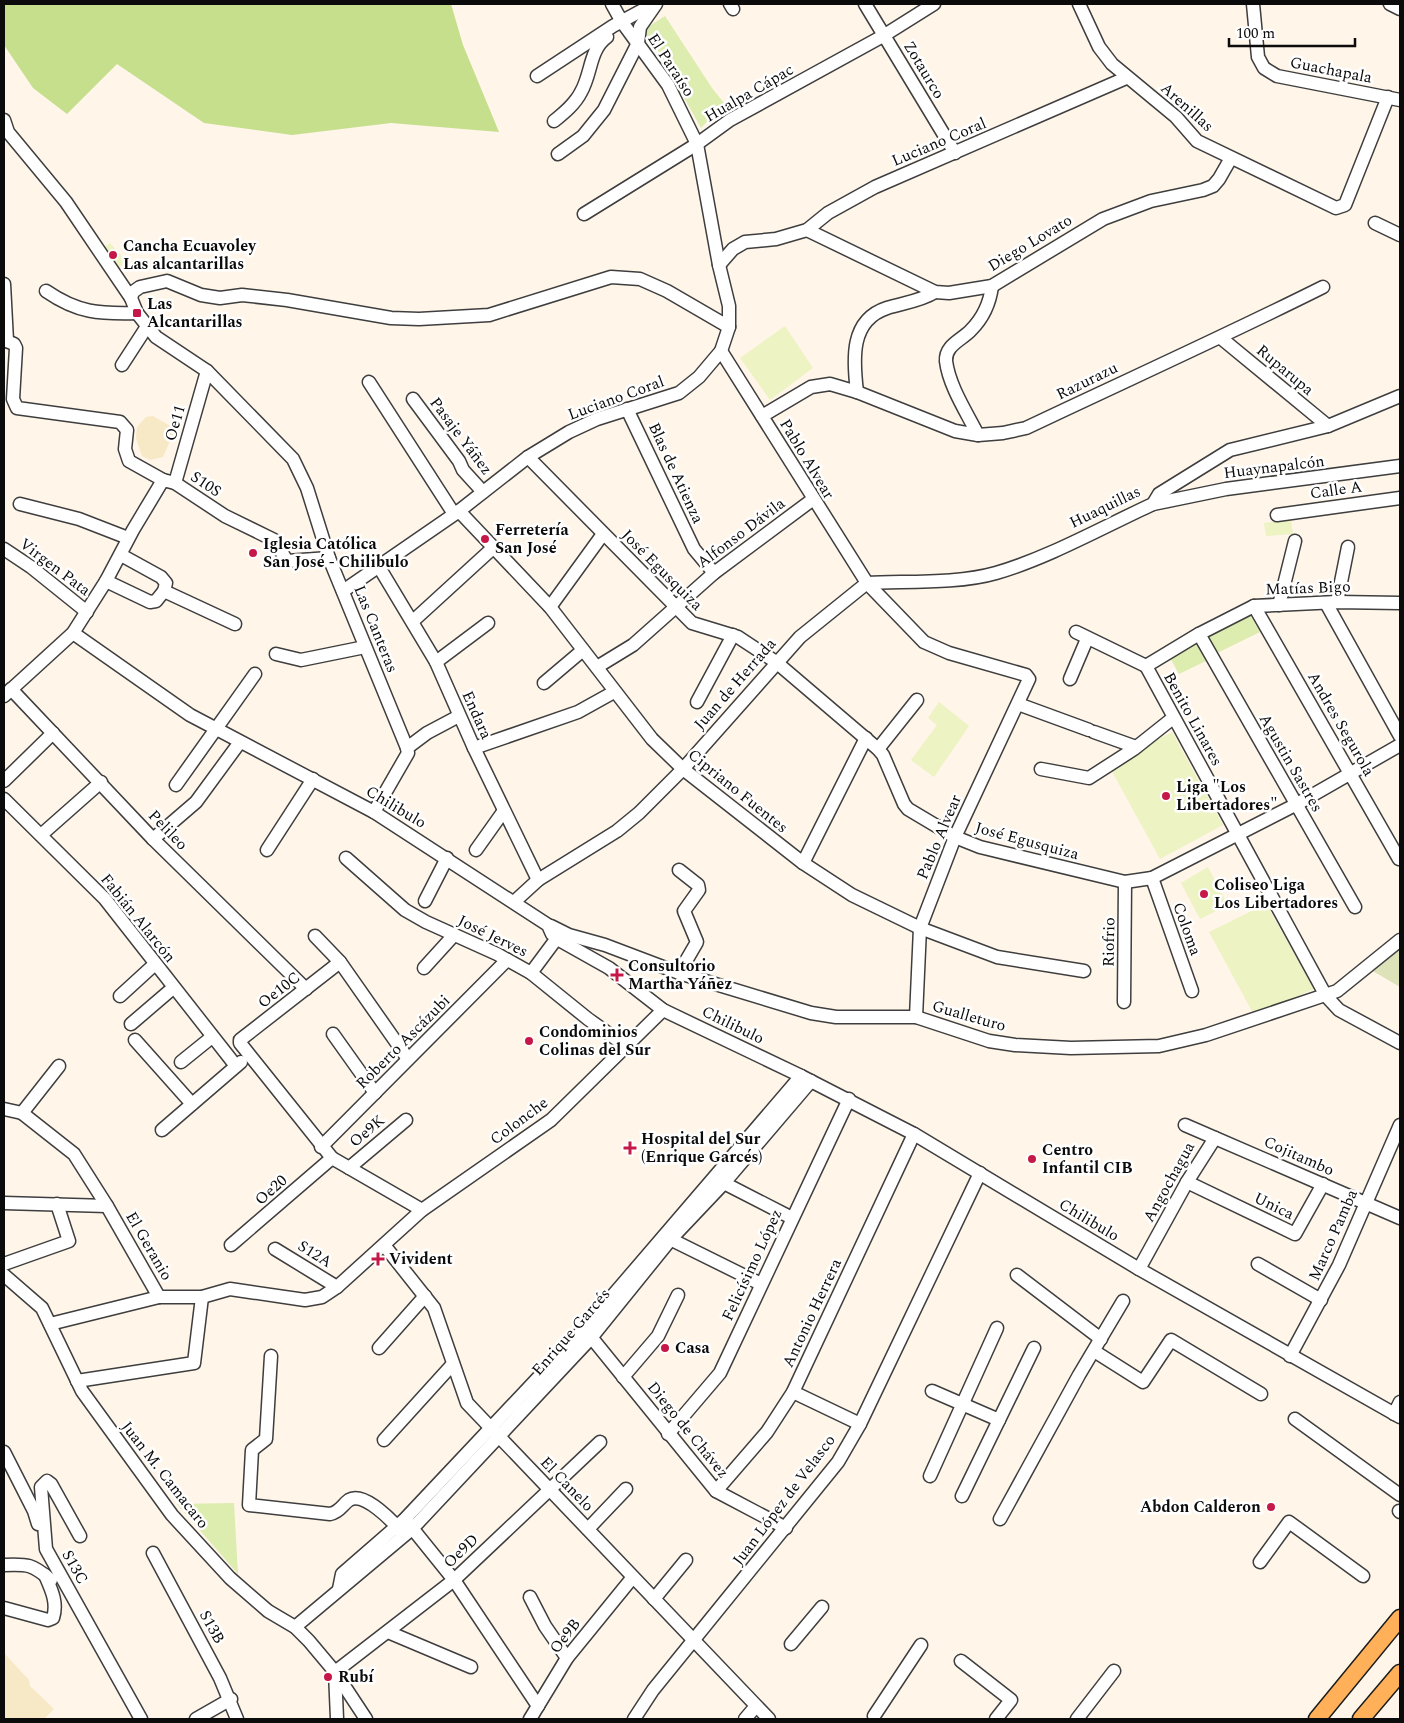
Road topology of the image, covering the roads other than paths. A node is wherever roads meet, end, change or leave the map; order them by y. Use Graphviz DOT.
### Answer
graph roads {
  1 [pos="612,4"];
  2 [pos="655,4"];
  3 [pos="865,4"];
  4 [pos="1253,4"];
  5 [pos="1390,4"];
  6 [pos="928,5"];
  7 [pos="1084,6"];
  8 [pos="1400,9"];
  9 [pos="618,24"];
  10 [pos="883,36"];
  11 [pos="638,43"];
  12 [pos="537,76"];
  13 [pos="1126,78"];
  14 [pos="1394,99"];
  15 [pos="554,121"];
  16 [pos="5,129"];
  17 [pos="697,144"];
  18 [pos="558,154"];
  19 [pos="955,154"];
  20 [pos="1230,158"];
  21 [pos="584,214"];
  22 [pos="1375,223"];
  23 [pos="807,230"];
  24 [pos="1400,235"];
  25 [pos="719,265"];
  26 [pos="4,284"];
  27 [pos="992,286"];
  28 [pos="1323,287"];
  29 [pos="46,291"];
  30 [pos="935,292"];
  31 [pos="131,298"];
  32 [pos="137,313"];
  33 [pos="729,327"];
  34 [pos="146,328"];
  35 [pos="1221,338"];
  36 [pos="6,340"];
  37 [pos="721,351"];
  38 [pos="122,365"];
  39 [pos="207,371"];
  40 [pos="369,382"];
  41 [pos="857,392"];
  42 [pos="1400,396"];
  43 [pos="413,399"];
  44 [pos="627,409"];
  45 [pos="762,416"];
  46 [pos="1328,426"];
  47 [pos="978,435"];
  48 [pos="528,457"];
  49 [pos="1400,466"];
  50 [pos="169,481"];
  51 [pos="483,492"];
  52 [pos="1400,498"];
  53 [pos="812,500"];
  54 [pos="20,504"];
  55 [pos="1153,504"];
  56 [pos="457,512"];
  57 [pos="1277,515"];
  58 [pos="603,534"];
  59 [pos="128,538"];
  60 [pos="1295,541"];
  61 [pos="494,547"];
  62 [pos="1348,547"];
  63 [pos="4,549"];
  64 [pos="121,555"];
  65 [pos="329,558"];
  66 [pos="379,567"];
  67 [pos="714,573"];
  68 [pos="106,582"];
  69 [pos="866,583"];
  70 [pos="344,591"];
  71 [pos="164,592"];
  72 [pos="1332,603"];
  73 [pos="1400,603"];
  74 [pos="1279,605"];
  75 [pos="1254,606"];
  76 [pos="550,607"];
  77 [pos="675,607"];
  78 [pos="87,612"];
  79 [pos="413,621"];
  80 [pos="488,622"];
  81 [pos="235,624"];
  82 [pos="1076,632"];
  83 [pos="73,633"];
  84 [pos="1199,634"];
  85 [pos="733,635"];
  86 [pos="1087,639"];
  87 [pos="365,647"];
  88 [pos="583,650"];
  89 [pos="276,654"];
  90 [pos="436,662"];
  91 [pos="776,662"];
  92 [pos="597,667"];
  93 [pos="1146,668"];
  94 [pos="255,674"];
  95 [pos="1070,679"];
  96 [pos="544,683"];
  97 [pos="614,692"];
  98 [pos="7,693"];
  99 [pos="917,700"];
  100 [pos="697,702"];
  101 [pos="1018,704"];
  102 [pos="459,716"];
  103 [pos="1173,718"];
  104 [pos="215,729"];
  105 [pos="53,733"];
  106 [pos="1400,736"];
  107 [pos="866,738"];
  108 [pos="240,742"];
  109 [pos="1400,745"];
  110 [pos="1136,747"];
  111 [pos="407,748"];
  112 [pos="474,748"];
  113 [pos="878,749"];
  114 [pos="683,769"];
  115 [pos="1041,769"];
  116 [pos="1350,774"];
  117 [pos="313,780"];
  118 [pos="4,781"];
  119 [pos="101,782"];
  120 [pos="176,785"];
  121 [pos="4,800"];
  122 [pos="1297,804"];
  123 [pos="374,812"];
  124 [pos="503,812"];
  125 [pos="1238,834"];
  126 [pos="41,835"];
  127 [pos="955,837"];
  128 [pos="153,839"];
  129 [pos="267,850"];
  130 [pos="476,850"];
  131 [pos="346,858"];
  132 [pos="447,858"];
  133 [pos="1399,859"];
  134 [pos="803,863"];
  135 [pos="679,870"];
  136 [pos="1152,878"];
  137 [pos="538,880"];
  138 [pos="1126,882"];
  139 [pos="425,900"];
  140 [pos="514,902"];
  141 [pos="1355,907"];
  142 [pos="548,925"];
  143 [pos="920,928"];
  144 [pos="454,935"];
  145 [pos="315,936"];
  146 [pos="557,938"];
  147 [pos="1400,940"];
  148 [pos="508,960"];
  149 [pos="340,962"];
  150 [pos="155,964"];
  151 [pos="424,968"];
  152 [pos="1084,971"];
  153 [pos="532,973"];
  154 [pos="679,973"];
  155 [pos="173,988"];
  156 [pos="306,989"];
  157 [pos="1192,991"];
  158 [pos="120,996"];
  159 [pos="1326,996"];
  160 [pos="1124,1002"];
  161 [pos="663,1010"];
  162 [pos="916,1017"];
  163 [pos="131,1024"];
  164 [pos="333,1034"];
  165 [pos="212,1037"];
  166 [pos="135,1040"];
  167 [pos="1400,1043"];
  168 [pos="626,1046"];
  169 [pos="249,1055"];
  170 [pos="408,1058"];
  171 [pos="181,1062"];
  172 [pos="59,1066"];
  173 [pos="236,1066"];
  174 [pos="806,1078"];
  175 [pos="375,1093"];
  176 [pos="849,1100"];
  177 [pos="192,1104"];
  178 [pos="4,1109"];
  179 [pos="22,1113"];
  180 [pos="406,1120"];
  181 [pos="1185,1125"];
  182 [pos="162,1130"];
  183 [pos="1398,1133"];
  184 [pos="914,1134"];
  185 [pos="1215,1138"];
  186 [pos="321,1147"];
  187 [pos="332,1158"];
  188 [pos="349,1168"];
  189 [pos="980,1173"];
  190 [pos="719,1181"];
  191 [pos="1187,1182"];
  192 [pos="1323,1184"];
  193 [pos="1366,1202"];
  194 [pos="4,1203"];
  195 [pos="57,1204"];
  196 [pos="107,1206"];
  197 [pos="422,1210"];
  198 [pos="792,1218"];
  199 [pos="1400,1218"];
  200 [pos="667,1238"];
  201 [pos="231,1245"];
  202 [pos="384,1245"];
  203 [pos="275,1249"];
  204 [pos="4,1264"];
  205 [pos="1258,1264"];
  206 [pos="1139,1269"];
  207 [pos="4,1275"];
  208 [pos="1017,1275"];
  209 [pos="761,1284"];
  210 [pos="337,1287"];
  211 [pos="678,1294"];
  212 [pos="425,1296"];
  213 [pos="159,1297"];
  214 [pos="202,1298"];
  215 [pos="1322,1300"];
  216 [pos="1123,1301"];
  217 [pos="50,1324"];
  218 [pos="997,1328"];
  219 [pos="588,1333"];
  220 [pos="1101,1339"];
  221 [pos="380,1348"];
  222 [pos="1034,1348"];
  223 [pos="1094,1351"];
  224 [pos="271,1356"];
  225 [pos="1290,1356"];
  226 [pos="452,1366"];
  227 [pos="623,1377"];
  228 [pos="77,1381"];
  229 [pos="932,1391"];
  230 [pos="793,1392"];
  231 [pos="1261,1394"];
  232 [pos="1398,1411"];
  233 [pos="1295,1419"];
  234 [pos="999,1420"];
  235 [pos="860,1424"];
  236 [pos="494,1433"];
  237 [pos="668,1434"];
  238 [pos="384,1440"];
  239 [pos="600,1442"];
  240 [pos="4,1452"];
  241 [pos="930,1476"];
  242 [pos="549,1490"];
  243 [pos="626,1490"];
  244 [pos="716,1491"];
  245 [pos="1400,1495"];
  246 [pos="962,1496"];
  247 [pos="1000,1519"];
  248 [pos="405,1527"];
  249 [pos="786,1528"];
  250 [pos="588,1529"];
  251 [pos="80,1536"];
  252 [pos="46,1549"];
  253 [pos="153,1554"];
  254 [pos="686,1560"];
  255 [pos="1260,1562"];
  256 [pos="4,1565"];
  257 [pos="45,1575"];
  258 [pos="1363,1576"];
  259 [pos="633,1577"];
  260 [pos="454,1580"];
  261 [pos="73,1596"];
  262 [pos="530,1597"];
  263 [pos="654,1599"];
  264 [pos="822,1607"];
  265 [pos="4,1608"];
  266 [pos="1400,1618"];
  267 [pos="295,1627"];
  268 [pos="388,1632"];
  269 [pos="694,1641"];
  270 [pos="791,1644"];
  271 [pos="921,1645"];
  272 [pos="567,1658"];
  273 [pos="961,1661"];
  274 [pos="471,1667"];
  275 [pos="1114,1671"];
  276 [pos="335,1672"];
  277 [pos="1400,1675"];
  278 [pos="231,1699"];
  279 [pos="538,1706"];
  280 [pos="756,1706"];
  281 [pos="874,1716"];
  282 [pos="141,1719"];
  283 [pos="196,1719"];
  284 [pos="237,1719"];
  285 [pos="337,1719"];
  286 [pos="366,1719"];
  287 [pos="530,1719"];
  288 [pos="634,1719"];
  289 [pos="745,1719"];
  290 [pos="769,1719"];
  291 [pos="996,1719"];
  292 [pos="1077,1719"];
  293 [pos="1317,1719"];
  294 [pos="1361,1719"];
  1 -- 9 [label="street, El Paraíso"];
  2 -- 9 [label="street"];
  2 -- 11 [label="street"];
  3 -- 10 [label="street, Zotaurco"];
  4 -- 14 [label="street, Guachapala"];
  5 -- 8 [label="street"];
  6 -- 10 [label="street, Hualpa Cápac"];
  7 -- 13 [label="street, Arenillas"];
  9 -- 11 [label="street, El Paraíso"];
  9 -- 12 [label="street"];
  9 -- 15 [label="street"];
  10 -- 17 [label="street, Hualpa Cápac"];
  10 -- 19 [label="street, Zotaurco"];
  11 -- 17 [label="street, El Paraíso"];
  11 -- 18 [label="street"];
  13 -- 19 [label="street, Luciano Coral"];
  13 -- 20 [label="street, Arenillas"];
  14 -- 20 [label="street, Arenillas"];
  16 -- 31 [label="street, Las Canteras"];
  17 -- 21 [label="street, Hualpa Cápac"];
  17 -- 25 [label="street, El Paraíso"];
  19 -- 23 [label="street, Luciano Coral"];
  20 -- 27 [label="street, Diego Lovato"];
  22 -- 24 [label="street"];
  23 -- 25 [label="street, Luciano Coral"];
  23 -- 30 [label="street, Diego Lovato"];
  25 -- 33 [label="street, Luciano Coral"];
  26 -- 36 [label="street"];
  27 -- 30 [label="street, Diego Lovato"];
  27 -- 47 [label="street"];
  28 -- 35 [label="street, Razurazu"];
  29 -- 32 [label="street"];
  30 -- 41 [label="street"];
  31 -- 32 [label="street, Las Canteras"];
  31 -- 33 [label="street"];
  32 -- 34 [label="street, Las Canteras"];
  33 -- 37 [label="street, Luciano Coral"];
  34 -- 38 [label="street"];
  34 -- 39 [label="street, Las Canteras"];
  35 -- 46 [label="street, Ruparupa"];
  35 -- 47 [label="street, Razurazu"];
  36 -- 50 [label="street"];
  37 -- 44 [label="street, Luciano Coral"];
  37 -- 45 [label="street, Pablo Alvear"];
  39 -- 50 [label="street, Oe11"];
  39 -- 65 [label="street, Las Canteras"];
  40 -- 56 [label="street, Cipriano Fuentes"];
  41 -- 45 [label="street, Razurazu"];
  41 -- 47 [label="street, Razurazu"];
  42 -- 46 [label="street, Huaquillas"];
  43 -- 51 [label="street, Pasaje Yáñez"];
  44 -- 48 [label="street, Luciano Coral"];
  44 -- 67 [label="street, Blas de Atienza"];
  45 -- 53 [label="street, Pablo Alvear"];
  46 -- 55 [label="street, Huaquillas"];
  48 -- 51 [label="street, Luciano Coral"];
  48 -- 58 [label="street, José Egusquiza"];
  49 -- 55 [label="street, Huaynapalcón"];
  50 -- 59 [label="street, S10S"];
  50 -- 65 [label="street, S10S"];
  51 -- 56 [label="street, Luciano Coral"];
  52 -- 57 [label="street, Calle A"];
  53 -- 67 [label="street, Alfonso Dávila"];
  53 -- 69 [label="street, Pablo Alvear"];
  54 -- 59 [label="street"];
  55 -- 69 [label="street, Huaquillas"];
  56 -- 61 [label="street, Cipriano Fuentes"];
  56 -- 66 [label="street, Luciano Coral"];
  58 -- 76 [label="street"];
  58 -- 77 [label="street, José Egusquiza"];
  59 -- 64 [label="street, S10S"];
  60 -- 74 [label="street"];
  61 -- 76 [label="street, Cipriano Fuentes"];
  61 -- 79 [label="street"];
  62 -- 72 [label="street"];
  63 -- 78 [label="street, Virgen Pata"];
  64 -- 68 [label="street, S10S"];
  64 -- 71 [label="street"];
  65 -- 70 [label="street, Las Canteras"];
  66 -- 70 [label="street, Luciano Coral"];
  66 -- 79 [label="street, Endara"];
  67 -- 77 [label="street, Alfonso Dávila"];
  68 -- 71 [label="street"];
  68 -- 78 [label="street, S10S"];
  69 -- 91 [label="street, Juan de Herrada"];
  69 -- 101 [label="street, Pablo Alvear"];
  70 -- 87 [label="street, Las Canteras"];
  71 -- 81 [label="street"];
  72 -- 73 [label="street, Matías Bigo"];
  72 -- 74 [label="street, Matías Bigo"];
  72 -- 106 [label="street"];
  74 -- 75 [label="street, Matías Bigo"];
  75 -- 84 [label="street, Matías Bigo"];
  75 -- 116 [label="street, Andres Segurola"];
  76 -- 88 [label="street, Cipriano Fuentes"];
  77 -- 85 [label="street, José Egusquiza"];
  77 -- 92 [label="street, Alfonso Dávila"];
  78 -- 83 [label="street, S10S"];
  79 -- 90 [label="street, Endara"];
  80 -- 90 [label="street"];
  82 -- 86 [label="street"];
  83 -- 98 [label="street, S10S"];
  83 -- 104 [label="street, Chilibulo"];
  84 -- 93 [label="street, Matías Bigo"];
  84 -- 122 [label="street, Agustin Sastres"];
  85 -- 91 [label="street, José Egusquiza"];
  85 -- 100 [label="street"];
  86 -- 93 [label="street"];
  86 -- 95 [label="street"];
  87 -- 89 [label="street"];
  87 -- 111 [label="street, Las Canteras"];
  88 -- 92 [label="street, Cipriano Fuentes"];
  88 -- 96 [label="street"];
  90 -- 102 [label="street, Endara"];
  91 -- 107 [label="street, José Egusquiza"];
  91 -- 114 [label="street, Juan de Herrada"];
  92 -- 97 [label="street, Cipriano Fuentes"];
  93 -- 103 [label="street, Benito Linares"];
  94 -- 104 [label="street"];
  97 -- 112 [label="street"];
  97 -- 114 [label="street, Cipriano Fuentes"];
  98 -- 105 [label="street, Pelileo"];
  99 -- 113 [label="street"];
  101 -- 110 [label="street"];
  101 -- 127 [label="street, Pablo Alvear"];
  102 -- 111 [label="street"];
  102 -- 112 [label="street, Endara"];
  103 -- 110 [label="street"];
  103 -- 125 [label="street, Benito Linares"];
  104 -- 108 [label="street, Chilibulo"];
  104 -- 120 [label="street"];
  105 -- 118 [label="street"];
  105 -- 119 [label="street, Pelileo"];
  107 -- 113 [label="street, José Egusquiza"];
  107 -- 134 [label="street"];
  108 -- 117 [label="street, Chilibulo"];
  108 -- 128 [label="street"];
  109 -- 116 [label="street, José Egusquiza"];
  110 -- 115 [label="street"];
  111 -- 123 [label="street"];
  112 -- 124 [label="street, Endara"];
  113 -- 127 [label="street, José Egusquiza"];
  114 -- 134 [label="street, Cipriano Fuentes"];
  114 -- 137 [label="street, Juan de Herrada"];
  116 -- 122 [label="street, José Egusquiza"];
  116 -- 133 [label="street, Andres Segurola"];
  117 -- 123 [label="street, Chilibulo"];
  117 -- 129 [label="street"];
  119 -- 126 [label="street"];
  119 -- 128 [label="street, Pelileo"];
  121 -- 126 [label="street, Fabián Alarcón"];
  122 -- 125 [label="street, José Egusquiza"];
  122 -- 141 [label="street, Agustin Sastres"];
  123 -- 132 [label="street, Chilibulo"];
  124 -- 130 [label="street"];
  124 -- 137 [label="street, Endara"];
  125 -- 136 [label="street, José Egusquiza"];
  125 -- 159 [label="street, Benito Linares"];
  126 -- 150 [label="street, Fabián Alarcón"];
  127 -- 138 [label="street, José Egusquiza"];
  127 -- 143 [label="street, Pablo Alvear"];
  128 -- 156 [label="street, Pelileo"];
  131 -- 144 [label="street, José Jerves"];
  132 -- 139 [label="street"];
  132 -- 140 [label="street, Chilibulo"];
  134 -- 143 [label="street, Cipriano Fuentes"];
  135 -- 154 [label="street"];
  136 -- 138 [label="street, José Egusquiza"];
  136 -- 157 [label="street, Coloma"];
  137 -- 140 [label="street, Juan de Herrada"];
  138 -- 160 [label="street, Riofrio"];
  140 -- 142 [label="street, Chilibulo"];
  142 -- 146 [label="street, Chilibulo"];
  142 -- 154 [label="street, Gualleturo"];
  143 -- 152 [label="street, Cipriano Fuentes"];
  143 -- 162 [label="street, Pablo Alvear"];
  144 -- 148 [label="street, José Jerves"];
  144 -- 151 [label="street"];
  145 -- 149 [label="street"];
  146 -- 153 [label="street"];
  146 -- 161 [label="street, Chilibulo"];
  147 -- 159 [label="street, Gualleturo"];
  148 -- 153 [label="street, José Jerves"];
  148 -- 170 [label="street, Roberto Ascázubi"];
  149 -- 156 [label="street, Oe10C"];
  149 -- 170 [label="street"];
  150 -- 155 [label="street, Fabián Alarcón"];
  150 -- 158 [label="street"];
  153 -- 168 [label="street, José Jerves"];
  154 -- 162 [label="street, Gualleturo"];
  155 -- 163 [label="street"];
  155 -- 165 [label="street, Fabián Alarcón"];
  156 -- 169 [label="street, Oe10C"];
  159 -- 162 [label="street, Gualleturo"];
  159 -- 167 [label="street, Benito Linares"];
  161 -- 168 [label="street, Colonche"];
  161 -- 174 [label="street, Chilibulo"];
  164 -- 175 [label="street"];
  165 -- 171 [label="street"];
  165 -- 173 [label="street, Fabián Alarcón"];
  166 -- 177 [label="street"];
  168 -- 197 [label="street, Colonche"];
  169 -- 173 [label="street"];
  169 -- 186 [label="street"];
  170 -- 175 [label="street, Roberto Ascázubi"];
  172 -- 179 [label="street"];
  173 -- 177 [label="street"];
  174 -- 176 [label="street, Chilibulo"];
  174 -- 190 [label="street, Enrique Garcés"];
  175 -- 186 [label="street, Roberto Ascázubi"];
  176 -- 184 [label="street, Chilibulo"];
  176 -- 198 [label="street, Felicísimo López"];
  177 -- 182 [label="street"];
  178 -- 179 [label="street"];
  179 -- 196 [label="street, El Geranio"];
  180 -- 188 [label="street, Oe9K"];
  181 -- 185 [label="street, Cojitambo"];
  183 -- 193 [label="street, Marco Pamba"];
  184 -- 189 [label="street, Chilibulo"];
  184 -- 230 [label="street, Antonio Herrera"];
  185 -- 191 [label="street, Angochagua"];
  185 -- 192 [label="street, Cojitambo"];
  186 -- 187 [label="street"];
  187 -- 188 [label="street"];
  187 -- 201 [label="street, Oe20"];
  188 -- 197 [label="street"];
  189 -- 206 [label="street, Chilibulo"];
  189 -- 235 [label="street, Juan López de Velasco"];
  190 -- 198 [label="street"];
  190 -- 200 [label="street, Enrique Garcés"];
  191 -- 192 [label="street, Unica"];
  191 -- 206 [label="street, Angochagua"];
  192 -- 193 [label="street, Cojitambo"];
  193 -- 199 [label="street, Cojitambo"];
  193 -- 215 [label="street, Marco Pamba"];
  194 -- 195 [label="street"];
  195 -- 196 [label="street"];
  195 -- 204 [label="street"];
  196 -- 213 [label="street, El Geranio"];
  197 -- 202 [label="street, Colonche"];
  198 -- 209 [label="street, Felicísimo López"];
  200 -- 209 [label="street"];
  200 -- 219 [label="street, Enrique Garcés"];
  202 -- 210 [label="street, El Geranio"];
  202 -- 212 [label="street, El Canelo"];
  203 -- 210 [label="street, S12A"];
  205 -- 215 [label="street"];
  206 -- 225 [label="street, Chilibulo"];
  207 -- 217 [label="street, Juan M. Camacaro"];
  208 -- 220 [label="street"];
  209 -- 237 [label="street, Felicísimo López"];
  210 -- 214 [label="street, El Geranio"];
  211 -- 227 [label="street"];
  212 -- 221 [label="street"];
  212 -- 226 [label="street, El Canelo"];
  213 -- 214 [label="street, El Geranio"];
  213 -- 217 [label="street"];
  214 -- 228 [label="street"];
  215 -- 225 [label="street, Marco Pamba"];
  216 -- 220 [label="street"];
  217 -- 228 [label="street, Juan M. Camacaro"];
  218 -- 241 [label="street"];
  219 -- 227 [label="street, Diego de Chávez"];
  219 -- 236 [label="street, Enrique Garcés"];
  220 -- 223 [label="street"];
  222 -- 234 [label="street"];
  223 -- 231 [label="street"];
  223 -- 247 [label="street"];
  224 -- 248 [label="street"];
  225 -- 232 [label="street, Chilibulo"];
  226 -- 236 [label="street, El Canelo"];
  226 -- 238 [label="street"];
  227 -- 237 [label="street, Diego de Chávez"];
  228 -- 267 [label="street, Juan M. Camacaro"];
  229 -- 234 [label="street"];
  230 -- 235 [label="street"];
  230 -- 244 [label="street, Antonio Herrera"];
  233 -- 245 [label="street"];
  234 -- 246 [label="street"];
  235 -- 249 [label="street, Juan López de Velasco"];
  236 -- 242 [label="street, El Canelo"];
  236 -- 248 [label="street, Enrique Garcés"];
  237 -- 244 [label="street, Diego de Chávez"];
  239 -- 242 [label="street, Oe9D"];
  240 -- 252 [label="street"];
  242 -- 250 [label="street, El Canelo"];
  242 -- 260 [label="street, Oe9D"];
  243 -- 250 [label="street"];
  244 -- 249 [label="street, Diego de Chávez"];
  248 -- 260 [label="street"];
  248 -- 267 [label="street, Enrique Garcés"];
  249 -- 269 [label="street, Juan López de Velasco"];
  250 -- 259 [label="street, El Canelo"];
  251 -- 252 [label="street, S13C"];
  252 -- 261 [label="street, S13C"];
  253 -- 278 [label="street, S13B"];
  254 -- 263 [label="street"];
  255 -- 258 [label="street"];
  256 -- 257 [label="street"];
  257 -- 261 [label="street"];
  257 -- 265 [label="street"];
  259 -- 263 [label="street, El Canelo"];
  259 -- 272 [label="street, Oe9B"];
  260 -- 268 [label="street, Oe9D"];
  260 -- 279 [label="street"];
  261 -- 282 [label="street, S13C"];
  262 -- 272 [label="street"];
  263 -- 269 [label="street, El Canelo"];
  264 -- 270 [label="street"];
  266 -- 293 [label="main road"];
  267 -- 276 [label="street, Juan M. Camacaro"];
  268 -- 274 [label="street"];
  268 -- 276 [label="street, Oe9D"];
  269 -- 280 [label="street, El Canelo"];
  269 -- 288 [label="street, Juan López de Velasco"];
  271 -- 281 [label="street"];
  272 -- 279 [label="street, Oe9B"];
  273 -- 291 [label="street"];
  275 -- 292 [label="street"];
  276 -- 285 [label="street"];
  276 -- 286 [label="street, Juan M. Camacaro"];
  277 -- 294 [label="main road"];
  278 -- 283 [label="street"];
  278 -- 284 [label="street, S13B"];
  279 -- 287 [label="street, Oe9B"];
  280 -- 289 [label="street"];
  280 -- 290 [label="street, El Canelo"];
}
